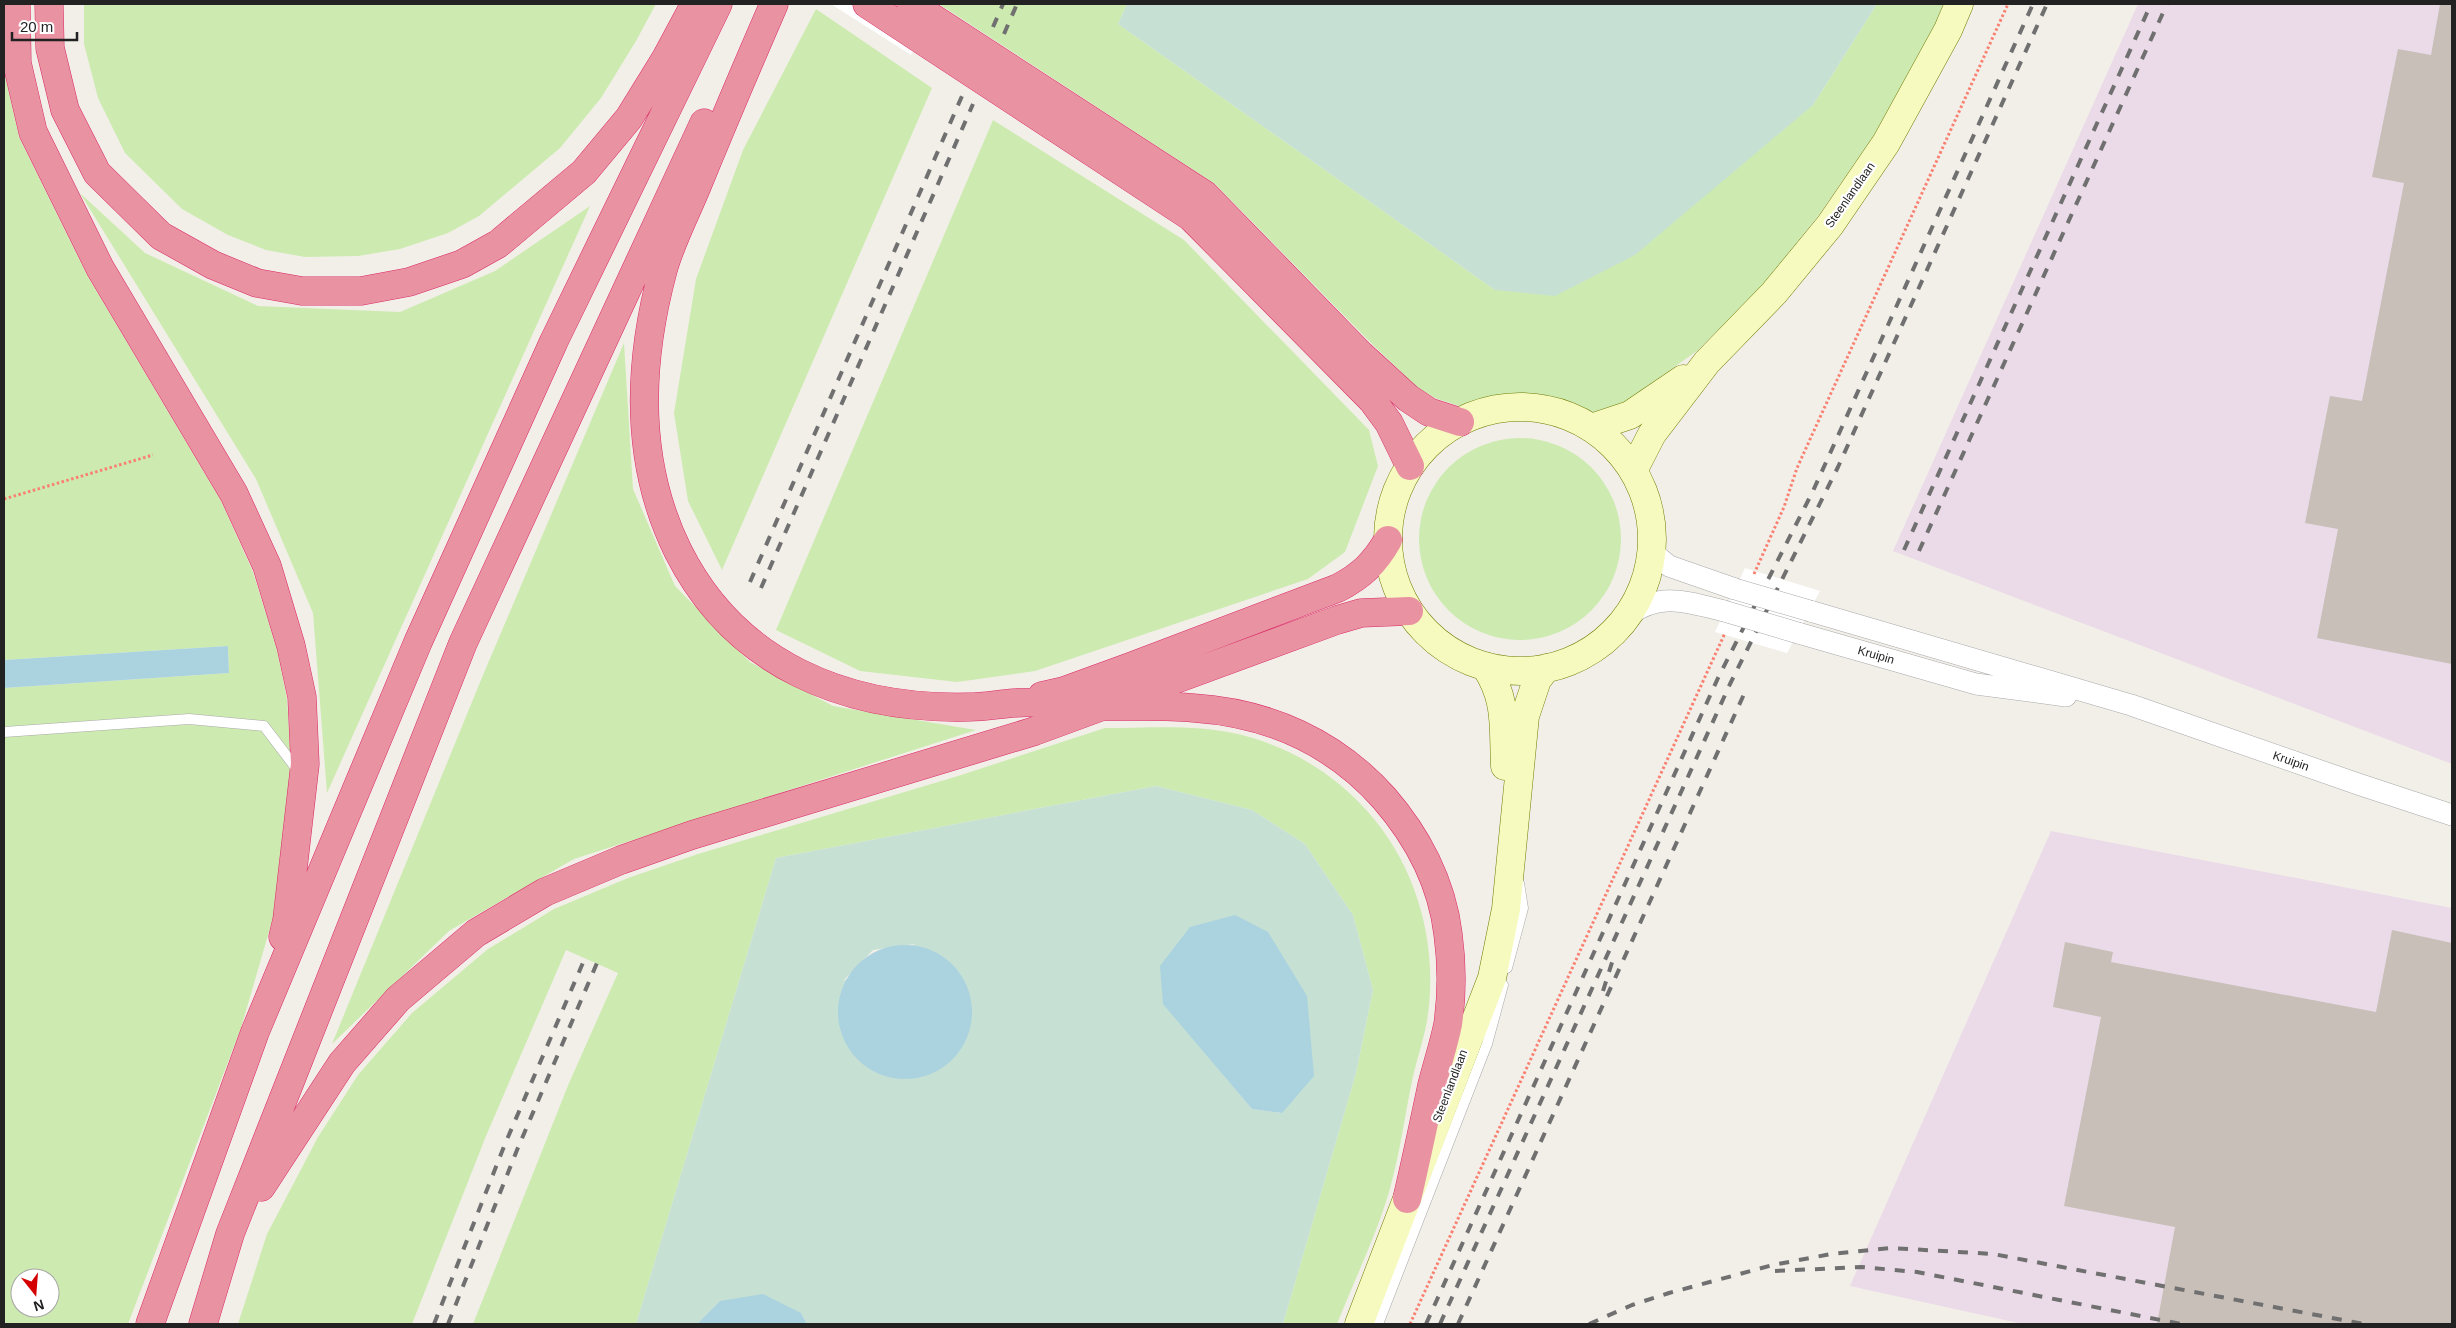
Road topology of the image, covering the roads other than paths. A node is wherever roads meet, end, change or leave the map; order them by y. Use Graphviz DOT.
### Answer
graph roads {
  1 [pos="16,4"];
  2 [pos="49,4"];
  3 [pos="694,4"];
  4 [pos="718,4"];
  5 [pos="765,4"];
  6 [pos="774,4"];
  7 [pos="867,4"];
  8 [pos="1959,4"];
  9 [pos="921,19"];
  10 [pos="1707,362"];
  11 [pos="1460,422"];
  12 [pos="1591,428"];
  13 [pos="1410,466"];
  14 [pos="1633,471"];
  15 [pos="1388,540"];
  16 [pos="1652,551"];
  17 [pos="1409,611"];
  18 [pos="1627,616"];
  19 [pos="1484,666"];
  20 [pos="1546,668"];
  21 [pos="1017,703"];
  22 [pos="2131,705"];
  23 [pos="1105,706"];
  24 [pos="4,732"];
  25 [pos="304,779"];
  26 [pos="2452,815"];
  27 [pos="1512,840"];
  28 [pos="255,1032"];
  29 [pos="1407,1200"];
  30 [pos="230,1234"];
  31 [pos="150,1324"];
  32 [pos="203,1324"];
  33 [pos="1359,1324"];
  34 [pos="1378,1324"];
  1 -- 25 [label="highway"];
  2 -- 3 [label="highway"];
  4 -- 28 [label="highway"];
  5 -- 30 [label="highway"];
  6 -- 21 [label="highway"];
  7 -- 9 [label="highway"];
  8 -- 10 [label="main road, Steenlandlaan"];
  9 -- 11 [label="highway"];
  9 -- 13 [label="highway"];
  10 -- 12 [label="main road, Steenlandlaan"];
  10 -- 14 [label="main road, Steenlandlaan"];
  11 -- 12 [label="main road"];
  11 -- 13 [label="main road"];
  12 -- 14 [label="main road"];
  13 -- 15 [label="main road"];
  14 -- 16 [label="main road"];
  15 -- 17 [label="main road"];
  15 -- 21 [label="highway"];
  16 -- 18 [label="main road"];
  16 -- 22 [label="street, Kruipin, bridge"];
  17 -- 19 [label="main road"];
  17 -- 23 [label="highway"];
  18 -- 20 [label="main road"];
  18 -- 22 [label="street, Kruipin, bridge"];
  19 -- 20 [label="main road"];
  19 -- 27 [label="main road, Steenlandlaan"];
  20 -- 27 [label="main road, Steenlandlaan"];
  21 -- 23 [label="highway"];
  22 -- 26 [label="street, Kruipin"];
  23 -- 29 [label="highway"];
  23 -- 30 [label="highway"];
  24 -- 25 [label="lane"];
  25 -- 28 [label="highway"];
  27 -- 29 [label="main road, Steenlandlaan"];
  27 -- 34 [label="lane"];
  28 -- 31 [label="highway"];
  29 -- 33 [label="main road, Steenlandlaan"];
  30 -- 32 [label="highway"];
}
